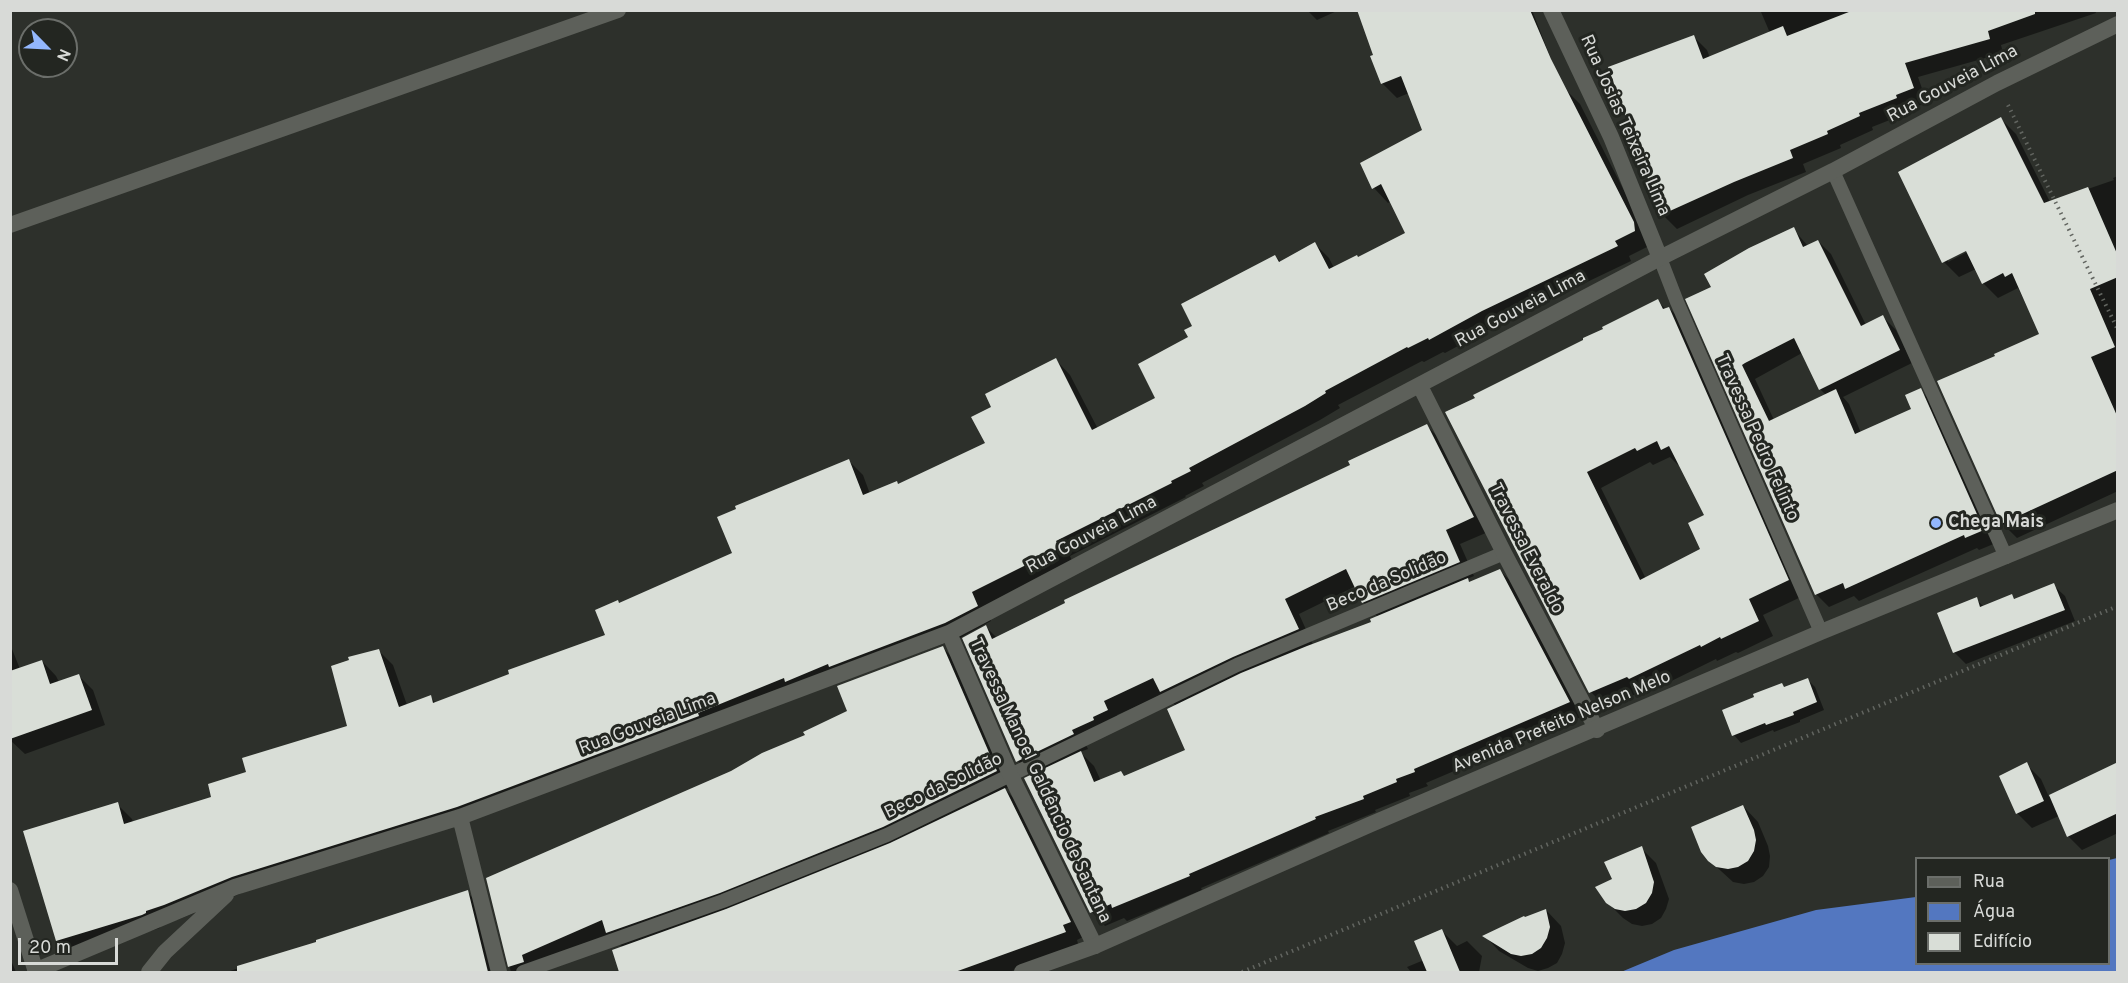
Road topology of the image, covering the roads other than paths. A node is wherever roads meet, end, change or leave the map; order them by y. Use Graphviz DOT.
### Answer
graph roads {
  1 [pos="618,10"];
  2 [pos="1551,10"];
  3 [pos="2118,24"];
  4 [pos="1833,171"];
  5 [pos="10,225"];
  6 [pos="1660,258"];
  7 [pos="1420,386"];
  8 [pos="2118,510"];
  9 [pos="1504,553"];
  10 [pos="2006,557"];
  11 [pos="1821,632"];
  12 [pos="949,633"];
  13 [pos="1597,730"];
  14 [pos="1010,774"];
  15 [pos="460,817"];
  16 [pos="235,887"];
  17 [pos="10,890"];
  18 [pos="1095,946"];
  19 [pos="35,972"];
  20 [pos="149,972"];
  21 [pos="499,972"];
  22 [pos="523,972"];
  23 [pos="1022,972"];
  1 -- 5 [label="street"];
  2 -- 6 [label="street, Rua Josias Teixeira Lima"];
  3 -- 4 [label="street, Rua Gouveia Lima"];
  4 -- 6 [label="street, Rua Gouveia Lima"];
  4 -- 10 [label="lane"];
  6 -- 7 [label="street, Rua Gouveia Lima"];
  6 -- 11 [label="lane, Travessa Pedro Felinto"];
  7 -- 9 [label="street, Travessa Everaldo"];
  7 -- 12 [label="street, Rua Gouveia Lima"];
  8 -- 10 [label="street, Avenida Prefeito Nelson Melo"];
  9 -- 13 [label="street, Travessa Everaldo"];
  9 -- 14 [label="lane, Beco da Solidão"];
  10 -- 11 [label="street, Avenida Prefeito Nelson Melo"];
  11 -- 13 [label="street, Avenida Prefeito Nelson Melo"];
  12 -- 14 [label="street, Travessa Manoel Galdêncio de Santana"];
  12 -- 15 [label="street, Rua Gouveia Lima"];
  13 -- 18 [label="street, Avenida Prefeito Nelson Melo"];
  14 -- 18 [label="street, Travessa Manoel Galdêncio de Santana"];
  14 -- 22 [label="lane, Beco da Solidão"];
  15 -- 16 [label="street, Rua Gouveia Lima"];
  15 -- 21 [label="street"];
  16 -- 19 [label="street, Rua Gouveia Lima"];
  16 -- 20 [label="street"];
  17 -- 19 [label="street"];
  18 -- 23 [label="street, Avenida Prefeito Nelson Melo"];
}
